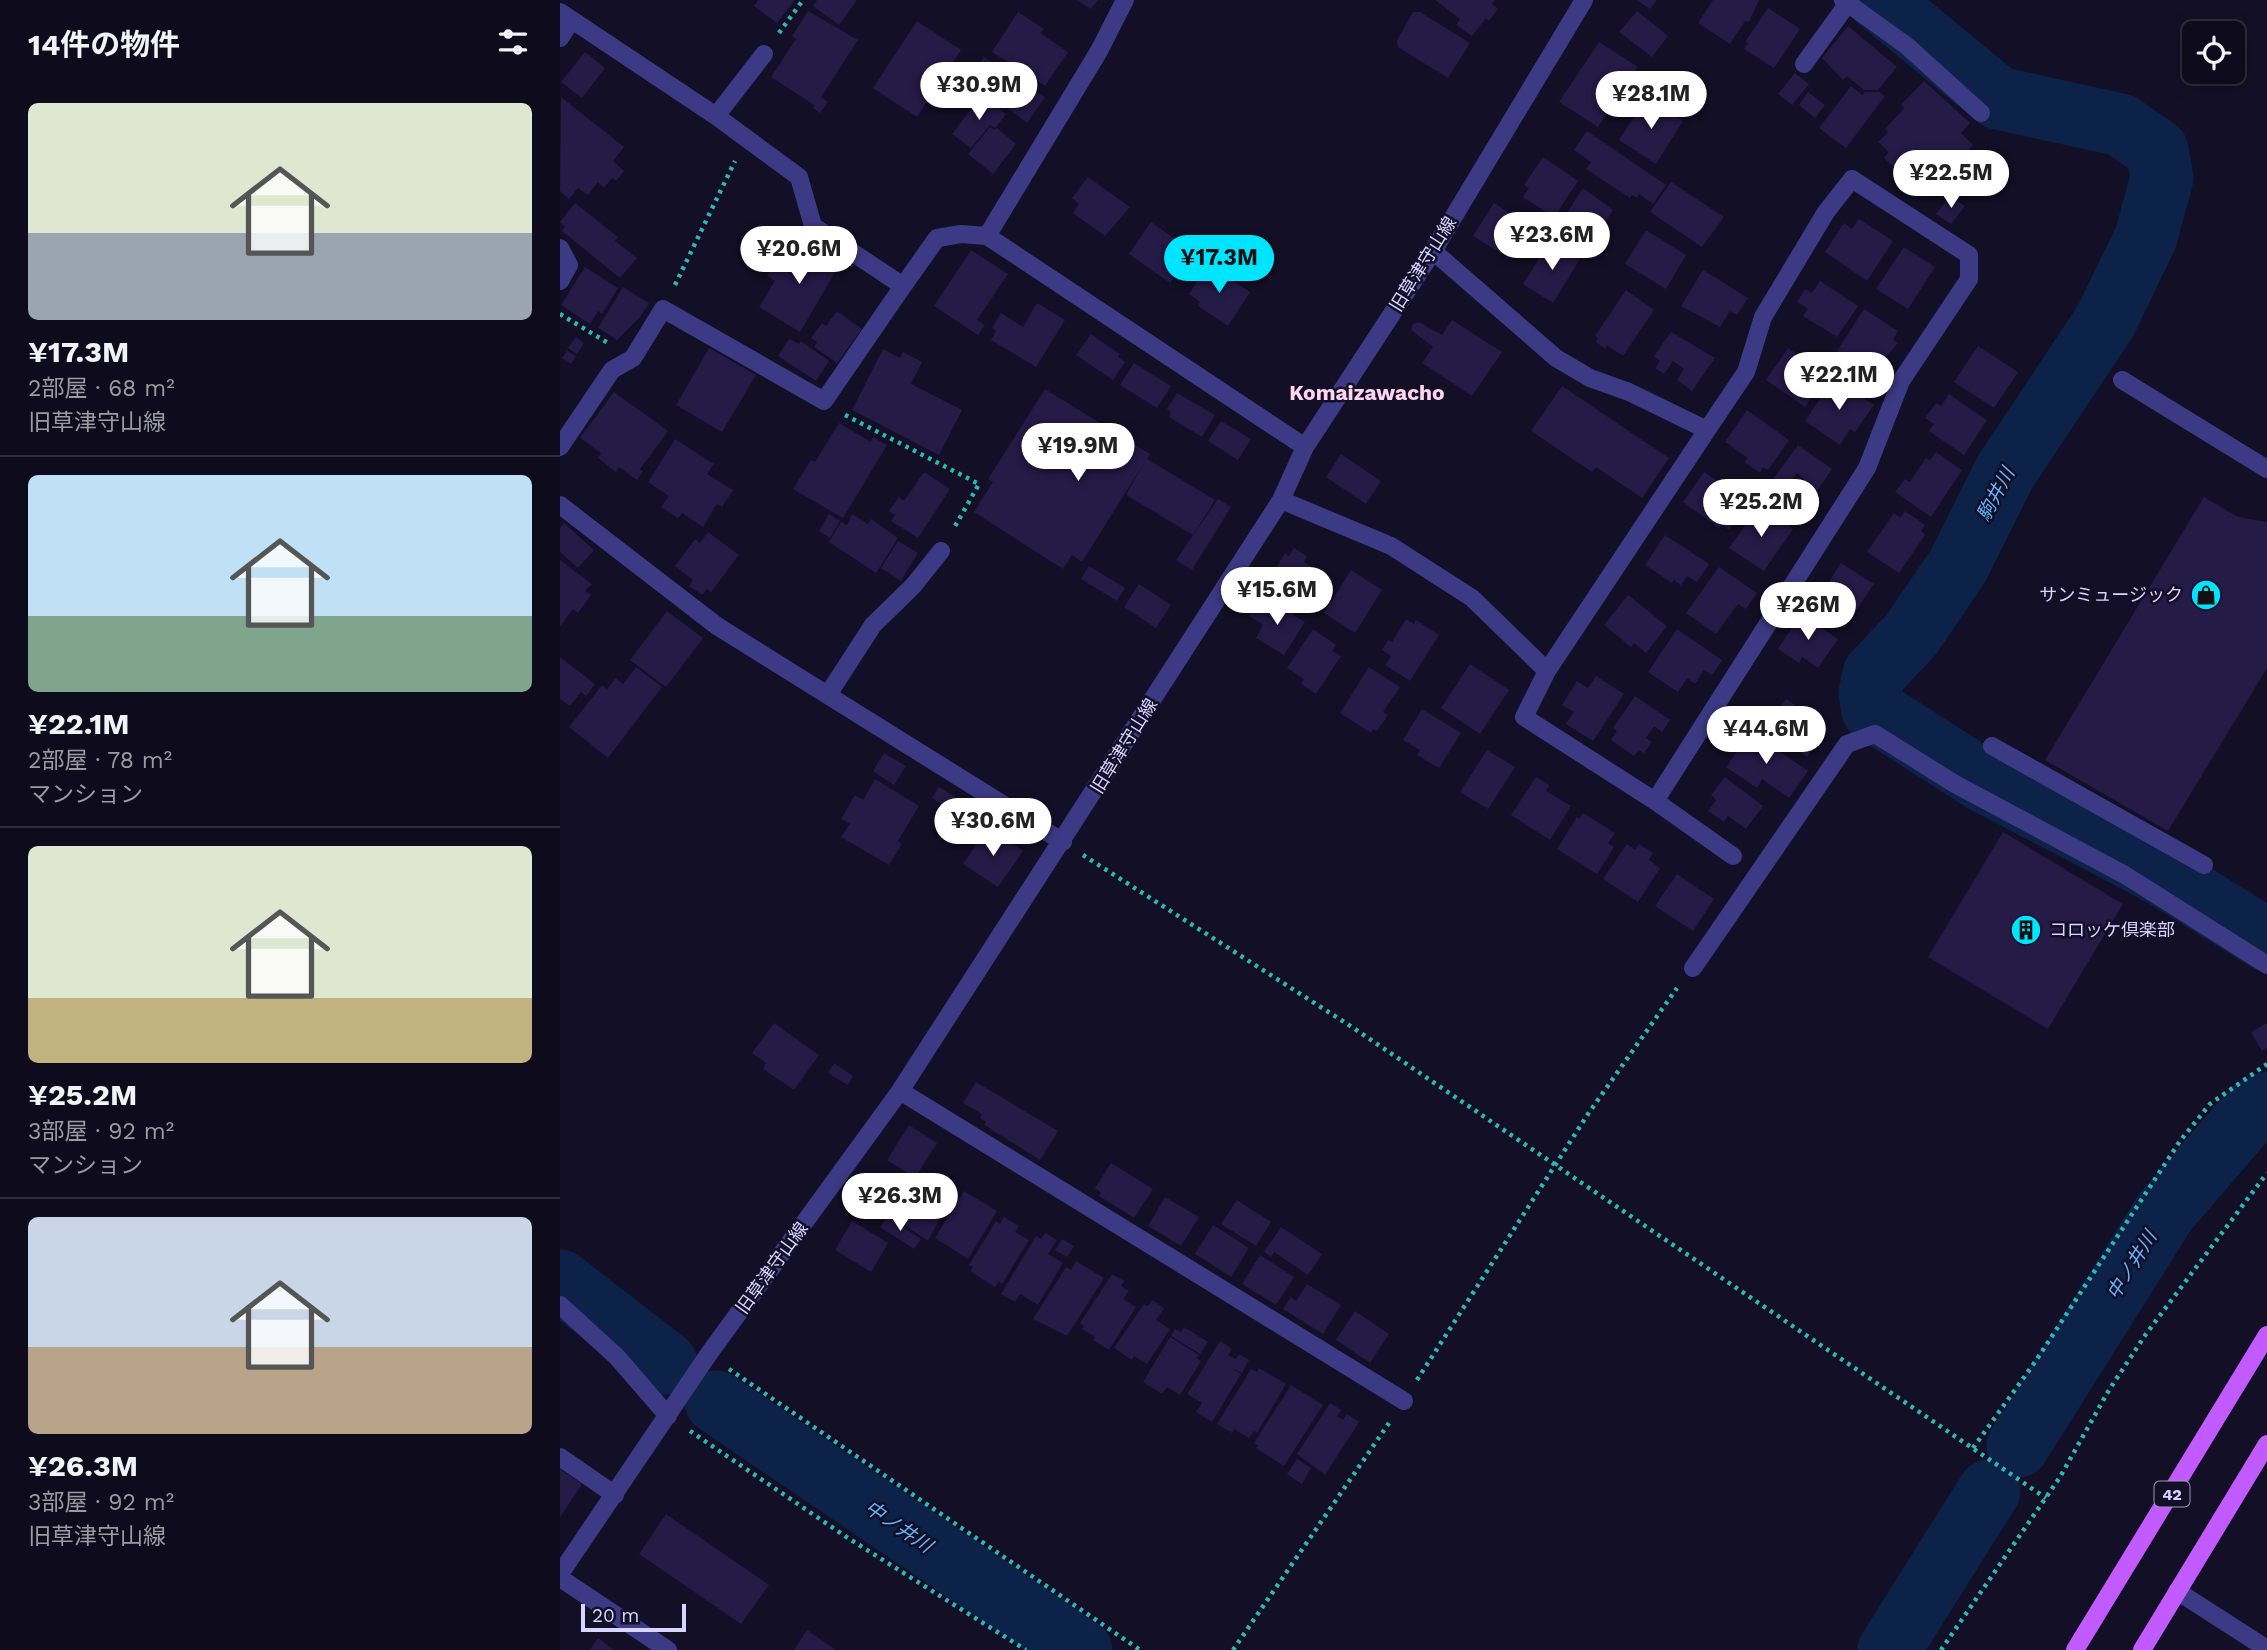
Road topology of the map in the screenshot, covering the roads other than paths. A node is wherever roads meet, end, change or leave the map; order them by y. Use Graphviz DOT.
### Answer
graph roads {
  1 [pos="1125,0"];
  2 [pos="1845,1"];
  3 [pos="1579,2"];
  4 [pos="565,17"];
  5 [pos="560,38"];
  6 [pos="764,54"];
  7 [pos="1804,64"];
  8 [pos="1981,113"];
  9 [pos="716,116"];
  10 [pos="988,236"];
  11 [pos="560,248"];
  12 [pos="1433,251"];
  13 [pos="560,281"];
  14 [pos="903,286"];
  15 [pos="2122,380"];
  16 [pos="1707,429"];
  17 [pos="560,447"];
  18 [pos="1305,447"];
  19 [pos="2267,469"];
  20 [pos="1281,500"];
  21 [pos="560,505"];
  22 [pos="941,551"];
  23 [pos="1547,671"];
  24 [pos="829,693"];
  25 [pos="1992,746"];
  26 [pos="1655,801"];
  27 [pos="1063,842"];
  28 [pos="1733,856"];
  29 [pos="2204,865"];
  30 [pos="2267,965"];
  31 [pos="1693,968"];
  32 [pos="901,1091"];
  33 [pos="560,1305"];
  34 [pos="2267,1335"];
  35 [pos="1404,1401"];
  36 [pos="668,1416"];
  37 [pos="2267,1444"];
  38 [pos="560,1457"];
  39 [pos="615,1495"];
  40 [pos="560,1576"];
  41 [pos="2177,1591"];
  42 [pos="2267,1648"];
  43 [pos="668,1650"];
  44 [pos="2075,1650"];
  45 [pos="2142,1650"];
  1 -- 10 [label="street"];
  2 -- 7 [label="street"];
  2 -- 8 [label="street"];
  3 -- 12 [label="street, 旧草津守山線"];
  4 -- 5 [label="street"];
  4 -- 9 [label="street"];
  6 -- 9 [label="street"];
  9 -- 14 [label="street"];
  10 -- 14 [label="street"];
  10 -- 18 [label="street"];
  11 -- 13 [label="street"];
  12 -- 16 [label="street"];
  12 -- 18 [label="street, 旧草津守山線"];
  14 -- 17 [label="street"];
  15 -- 19 [label="street"];
  16 -- 23 [label="street"];
  16 -- 26 [label="street"];
  18 -- 20 [label="street, 旧草津守山線"];
  20 -- 23 [label="street"];
  20 -- 27 [label="street, 旧草津守山線"];
  21 -- 24 [label="street"];
  22 -- 24 [label="street"];
  23 -- 26 [label="street"];
  24 -- 27 [label="street"];
  25 -- 29 [label="street"];
  26 -- 28 [label="street"];
  27 -- 32 [label="street, 旧草津守山線"];
  30 -- 31 [label="street"];
  32 -- 35 [label="street"];
  32 -- 36 [label="street, 旧草津守山線"];
  33 -- 36 [label="street"];
  34 -- 44 [label="main road, 42"];
  36 -- 39 [label="street, 旧草津守山線"];
  37 -- 41 [label="main road"];
  38 -- 39 [label="street"];
  39 -- 40 [label="street, 旧草津守山線"];
  40 -- 43 [label="street"];
  41 -- 42 [label="street"];
  41 -- 45 [label="main road"];
}
